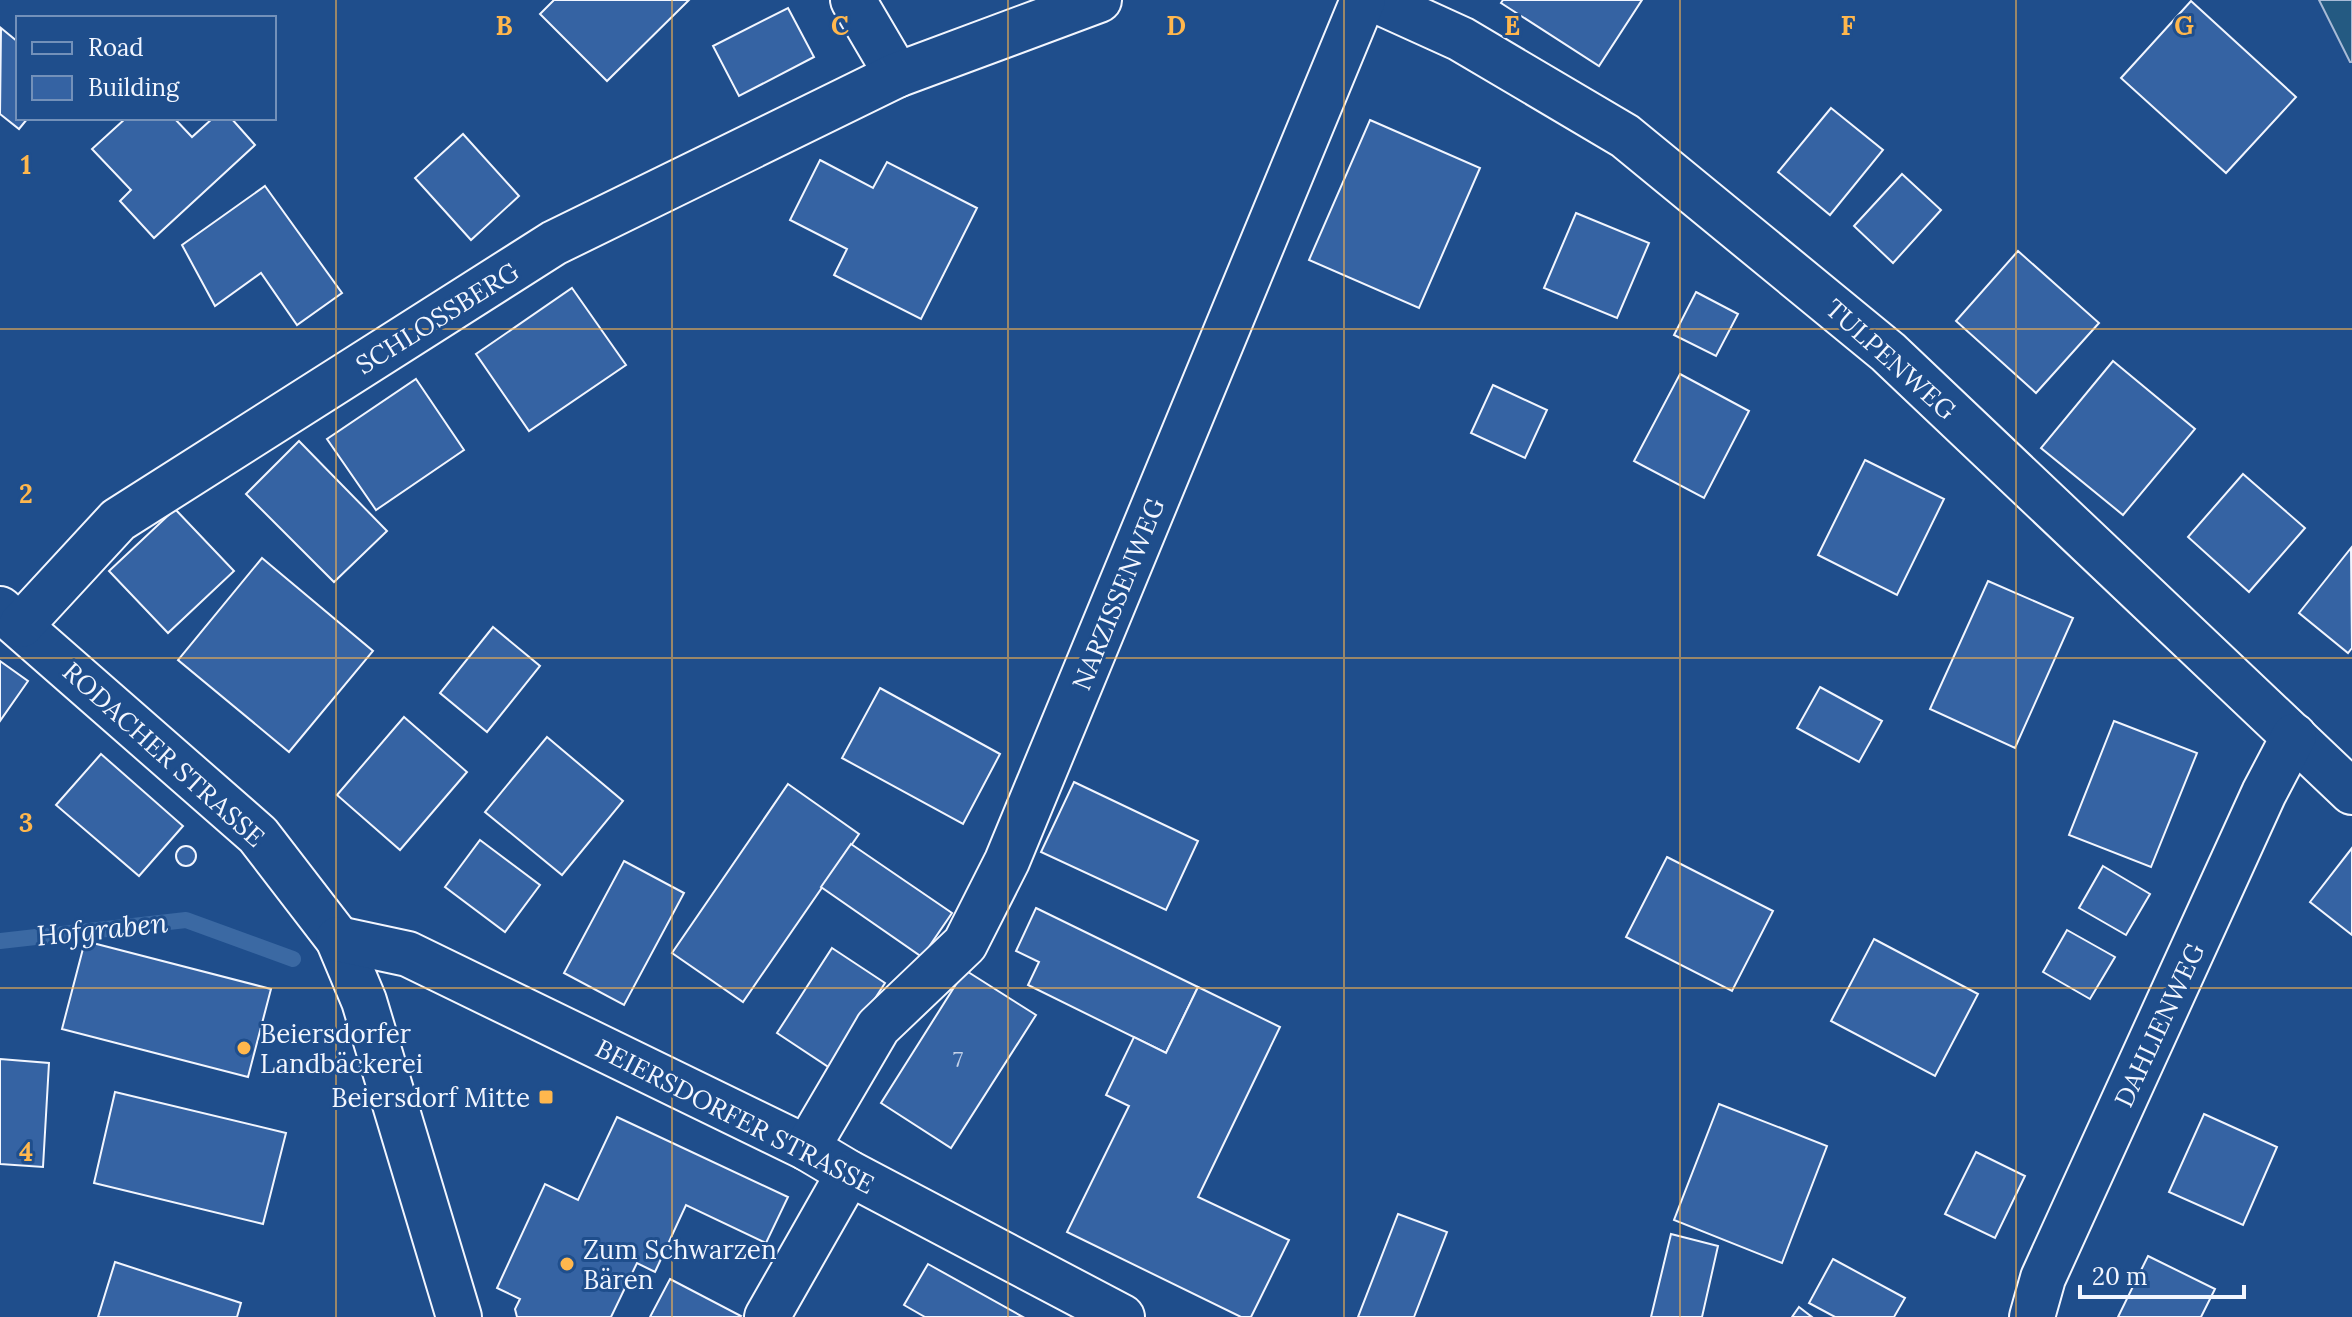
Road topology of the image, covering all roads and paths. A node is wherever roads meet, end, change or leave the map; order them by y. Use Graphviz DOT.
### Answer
graph roads {
  1 [pos="853,0"];
  2 [pos="1099,0"];
  3 [pos="1363,0"];
  4 [pos="1375,0"];
  5 [pos="897,75"];
  6 [pos="10,617"];
  7 [pos="2294,736"];
  8 [pos="2352,792"];
  9 [pos="338,939"];
  10 [pos="807,1148"];
  11 [pos="849,1173"];
  12 [pos="459,1317"];
  13 [pos="767,1317"];
  14 [pos="1122,1317"];
  15 [pos="2032,1317"];
  1 -- 5 [label="street"];
  2 -- 5 [label="street, SCHLOSSBERG"];
  3 -- 10 [label="street, NARZISSENWEG"];
  4 -- 7 [label="street, TULPENWEG"];
  5 -- 6 [label="street, SCHLOSSBERG"];
  6 -- 9 [label="street, RODACHER STRASSE"];
  7 -- 8 [label="street, TULPENWEG"];
  7 -- 15 [label="street, DAHLIENWEG"];
  9 -- 10 [label="street, BEIERSDORFER STRASSE"];
  9 -- 12 [label="street, RODACHER STRASSE"];
  10 -- 11 [label="street, BEIERSDORFER STRASSE"];
  11 -- 13 [label="street"];
  11 -- 14 [label="street, BEIERSDORFER STRASSE"];
}
